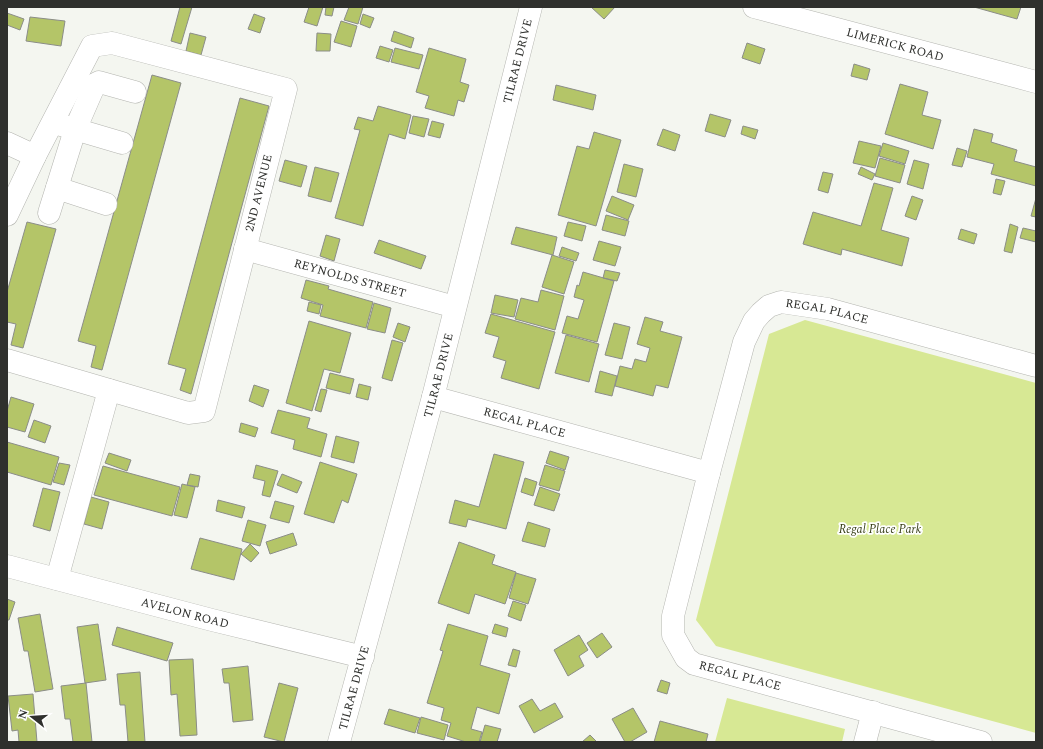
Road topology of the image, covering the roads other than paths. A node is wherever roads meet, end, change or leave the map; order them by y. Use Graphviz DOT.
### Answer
graph roads {
  1 [pos="532,7"];
  2 [pos="754,7"];
  3 [pos="1036,82"];
  4 [pos="136,92"];
  5 [pos="52,123"];
  6 [pos="76,130"];
  7 [pos="7,143"];
  8 [pos="122,143"];
  9 [pos="35,156"];
  10 [pos="57,188"];
  11 [pos="106,204"];
  12 [pos="49,213"];
  13 [pos="7,215"];
  14 [pos="245,248"];
  15 [pos="455,307"];
  16 [pos="7,360"];
  17 [pos="1036,366"];
  18 [pos="108,390"];
  19 [pos="433,397"];
  20 [pos="709,473"];
  21 [pos="7,566"];
  22 [pos="57,579"];
  23 [pos="363,657"];
  24 [pos="873,712"];
  25 [pos="339,742"];
  26 [pos="865,742"];
  27 [pos="981,742"];
  1 -- 15 [label="street, TILRAE DRIVE"];
  2 -- 3 [label="street, LIMERICK ROAD"];
  4 -- 6 [label="street"];
  5 -- 6 [label="street"];
  5 -- 9 [label="street, 2ND AVENUE"];
  5 -- 14 [label="street, 2ND AVENUE"];
  6 -- 8 [label="street"];
  6 -- 10 [label="street"];
  7 -- 9 [label="street"];
  9 -- 13 [label="street, 2ND AVENUE"];
  10 -- 11 [label="street"];
  10 -- 12 [label="street"];
  14 -- 15 [label="street, REYNOLDS STREET"];
  14 -- 18 [label="street, 2ND AVENUE"];
  15 -- 19 [label="street, TILRAE DRIVE"];
  16 -- 18 [label="street, 2ND AVENUE"];
  17 -- 20 [label="street, REGAL PLACE"];
  18 -- 22 [label="street"];
  19 -- 20 [label="street, REGAL PLACE"];
  19 -- 23 [label="street, TILRAE DRIVE"];
  20 -- 24 [label="street, REGAL PLACE"];
  21 -- 22 [label="street, AVELON ROAD"];
  22 -- 23 [label="street, AVELON ROAD"];
  23 -- 25 [label="street, TILRAE DRIVE"];
  24 -- 26 [label="street"];
  24 -- 27 [label="street, REGAL PLACE"];
}
